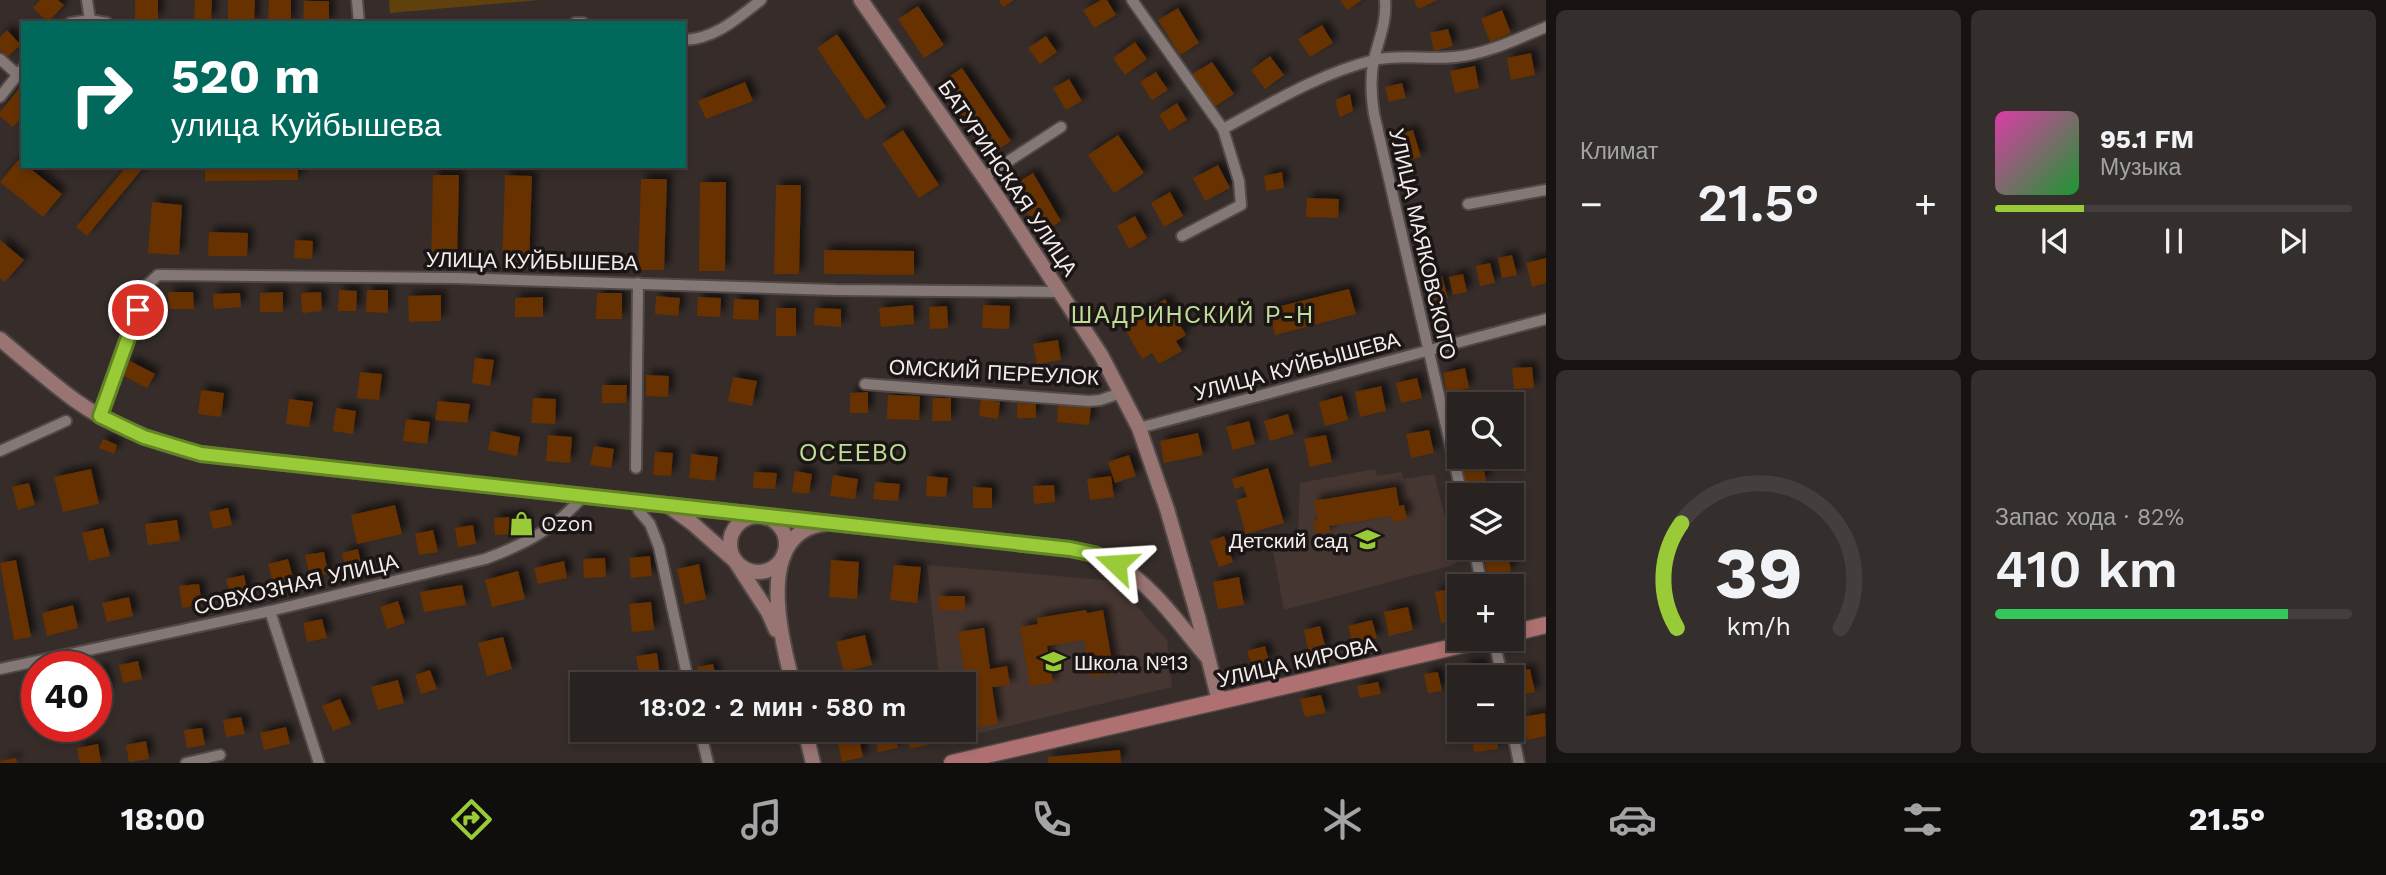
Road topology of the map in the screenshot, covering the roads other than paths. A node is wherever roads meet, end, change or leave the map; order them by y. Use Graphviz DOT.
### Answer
graph roads {
  1 [pos="87,0"];
  2 [pos="357,0"];
  3 [pos="761,0"];
  4 [pos="861,0"];
  5 [pos="1132,0"];
  6 [pos="1385,0"];
  7 [pos="90,20"];
  8 [pos="83,21"];
  9 [pos="96,21"];
  10 [pos="359,21"];
  11 [pos="1546,27"];
  12 [pos="686,40"];
  13 [pos="0,59"];
  14 [pos="1374,60"];
  15 [pos="20,71"];
  16 [pos="0,97"];
  17 [pos="1060,127"];
  18 [pos="1223,129"];
  19 [pos="984,177"];
  20 [pos="1546,190"];
  21 [pos="1468,204"];
  22 [pos="1182,236"];
  23 [pos="638,282"];
  24 [pos="1060,292"];
  25 [pos="1546,319"];
  26 [pos="0,339"];
  27 [pos="1428,351"];
  28 [pos="865,384"];
  29 [pos="1121,393"];
  30 [pos="100,416"];
  31 [pos="66,421"];
  32 [pos="1139,428"];
  33 [pos="0,451"];
  34 [pos="636,468"];
  35 [pos="1459,483"];
  36 [pos="583,496"];
  37 [pos="635,502"];
  38 [pos="668,506"];
  39 [pos="759,515"];
  40 [pos="832,523"];
  41 [pos="784,553"];
  42 [pos="735,561"];
  43 [pos="270,611"];
  44 [pos="1546,625"];
  45 [pos="1524,630"];
  46 [pos="782,645"];
  47 [pos="1447,648"];
  48 [pos="1208,658"];
  49 [pos="0,669"];
  50 [pos="686,672"];
  51 [pos="790,672"];
  52 [pos="1219,701"];
  53 [pos="703,742"];
  54 [pos="807,742"];
  55 [pos="1515,742"];
  56 [pos="220,755"];
  57 [pos="961,762"];
  58 [pos="186,763"];
  59 [pos="319,763"];
  60 [pos="708,763"];
  61 [pos="813,763"];
  62 [pos="1519,763"];
  1 -- 7 [label="street"];
  2 -- 10 [label="street"];
  3 -- 12 [label="street"];
  4 -- 19 [label="street, БАТУРИНСКАЯ УЛИЦА"];
  5 -- 18 [label="street"];
  6 -- 14 [label="street, УЛИЦА МАЯКОВСКОГО"];
  7 -- 8 [label="street"];
  7 -- 9 [label="street"];
  11 -- 14 [label="street"];
  13 -- 15 [label="street"];
  14 -- 18 [label="street"];
  14 -- 27 [label="street, УЛИЦА МАЯКОВСКОГО"];
  15 -- 16 [label="street"];
  17 -- 19 [label="street"];
  18 -- 22 [label="street"];
  19 -- 24 [label="street, БАТУРИНСКАЯ УЛИЦА"];
  20 -- 21 [label="street"];
  23 -- 24 [label="street, УЛИЦА КУЙБЫШЕВА"];
  23 -- 30 [label="street, УЛИЦА КУЙБЫШЕВА"];
  23 -- 34 [label="street"];
  24 -- 29 [label="street, БАТУРИНСКАЯ УЛИЦА"];
  25 -- 27 [label="street, УЛИЦА КУЙБЫШЕВА"];
  26 -- 30 [label="street"];
  27 -- 32 [label="street, УЛИЦА КУЙБЫШЕВА"];
  27 -- 35 [label="street, УЛИЦА МАЯКОВСКОГО"];
  28 -- 29 [label="street, ОМСКИЙ ПЕРЕУЛОК"];
  29 -- 32 [label="street, БАТУРИНСКАЯ УЛИЦА"];
  30 -- 36 [label="street"];
  31 -- 33 [label="street"];
  32 -- 48 [label="street, БАТУРИНСКАЯ УЛИЦА"];
  36 -- 37 [label="street"];
  36 -- 43 [label="street, СОВХОЗНАЯ УЛИЦА"];
  37 -- 38 [label="street"];
  37 -- 50 [label="street"];
  38 -- 39 [label="street"];
  38 -- 42 [label="street"];
  39 -- 40 [label="street"];
  39 -- 41 [label="street"];
  39 -- 42 [label="street"];
  40 -- 41 [label="street"];
  40 -- 48 [label="street"];
  41 -- 42 [label="street"];
  41 -- 46 [label="street"];
  42 -- 46 [label="street"];
  43 -- 49 [label="street, СОВХОЗНАЯ УЛИЦА"];
  43 -- 59 [label="street"];
  44 -- 45 [label="main road"];
  46 -- 51 [label="street"];
  47 -- 52 [label="main road, УЛИЦА КИРОВА"];
  48 -- 52 [label="street, БАТУРИНСКАЯ УЛИЦА"];
  52 -- 57 [label="main road, УЛИЦА КИРОВА"];
  53 -- 60 [label="street"];
  54 -- 61 [label="street"];
  55 -- 62 [label="street"];
  56 -- 58 [label="street"];
}
